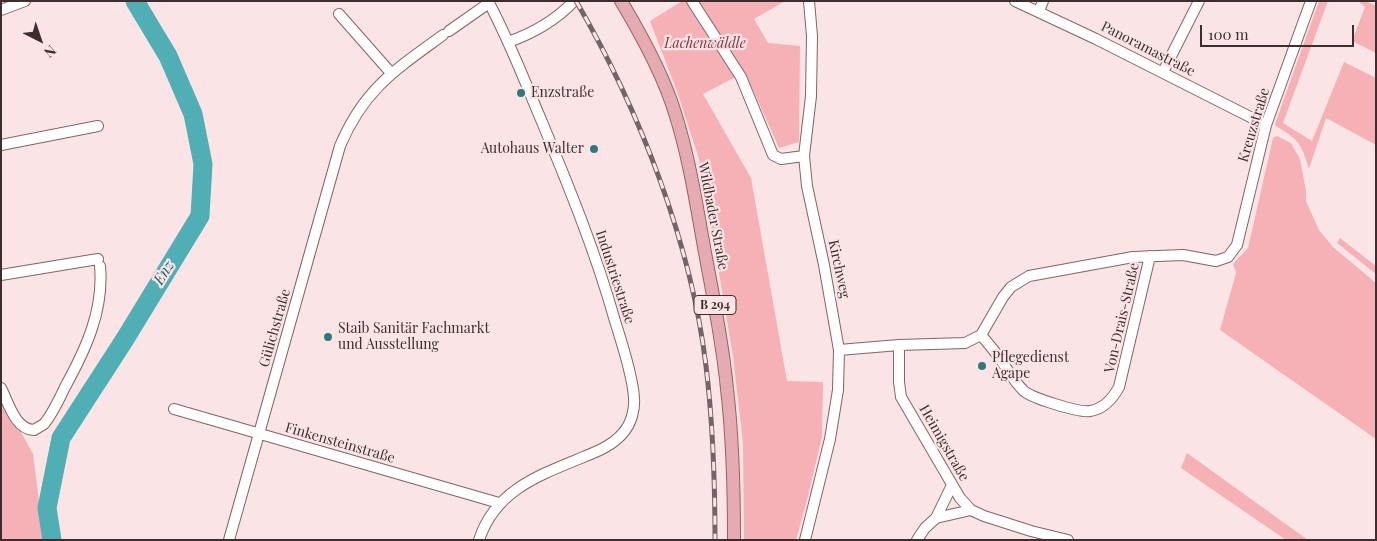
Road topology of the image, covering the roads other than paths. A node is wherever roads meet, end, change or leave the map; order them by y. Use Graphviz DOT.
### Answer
graph roads {
  1 [pos="25,1"];
  2 [pos="574,1"];
  3 [pos="620,1"];
  4 [pos="692,1"];
  5 [pos="809,1"];
  6 [pos="1016,1"];
  7 [pos="1199,1"];
  8 [pos="1311,1"];
  9 [pos="489,2"];
  10 [pos="1041,6"];
  11 [pos="1,10"];
  12 [pos="339,14"];
  13 [pos="508,42"];
  14 [pos="1163,72"];
  15 [pos="391,73"];
  16 [pos="1266,125"];
  17 [pos="98,126"];
  18 [pos="1,145"];
  19 [pos="804,156"];
  20 [pos="1150,256"];
  21 [pos="1,275"];
  22 [pos="981,335"];
  23 [pos="899,345"];
  24 [pos="839,350"];
  25 [pos="1,388"];
  26 [pos="174,409"];
  27 [pos="260,434"];
  28 [pos="952,485"];
  29 [pos="499,503"];
  30 [pos="971,510"];
  31 [pos="936,518"];
  32 [pos="229,540"];
  33 [pos="479,540"];
  34 [pos="734,540"];
  35 [pos="805,540"];
  36 [pos="917,540"];
  37 [pos="1068,540"];
  1 -- 11 [label="street"];
  2 -- 13 [label="street"];
  3 -- 34 [label="main road, Wildbader Straße / B 294"];
  4 -- 19 [label="street"];
  5 -- 19 [label="street, Kirchweg"];
  6 -- 10 [label="street, Panoramastraße"];
  7 -- 14 [label="street"];
  8 -- 16 [label="street, Kreuzstraße"];
  9 -- 13 [label="street, Industriestraße"];
  9 -- 15 [label="street"];
  10 -- 14 [label="street, Panoramastraße"];
  12 -- 15 [label="street"];
  13 -- 29 [label="street, Industriestraße"];
  14 -- 16 [label="street, Panoramastraße"];
  15 -- 27 [label="street, Gülichstraße"];
  16 -- 20 [label="street, Kreuzstraße"];
  17 -- 18 [label="street"];
  19 -- 24 [label="street, Kirchweg"];
  20 -- 22 [label="street"];
  20 -- 22 [label="street, Von-Drais-Straße"];
  21 -- 25 [label="street"];
  22 -- 23 [label="street"];
  23 -- 24 [label="street"];
  23 -- 28 [label="street, Heimigstraße"];
  24 -- 35 [label="street, Kirchweg"];
  26 -- 27 [label="street, Finkensteinstraße"];
  27 -- 29 [label="street, Finkensteinstraße"];
  27 -- 32 [label="street, Gülichstraße"];
  28 -- 30 [label="street, Heimigstraße"];
  28 -- 31 [label="street"];
  29 -- 33 [label="street, Industriestraße"];
  30 -- 31 [label="street"];
  30 -- 37 [label="street, Heimigstraße"];
  31 -- 36 [label="street"];
}
